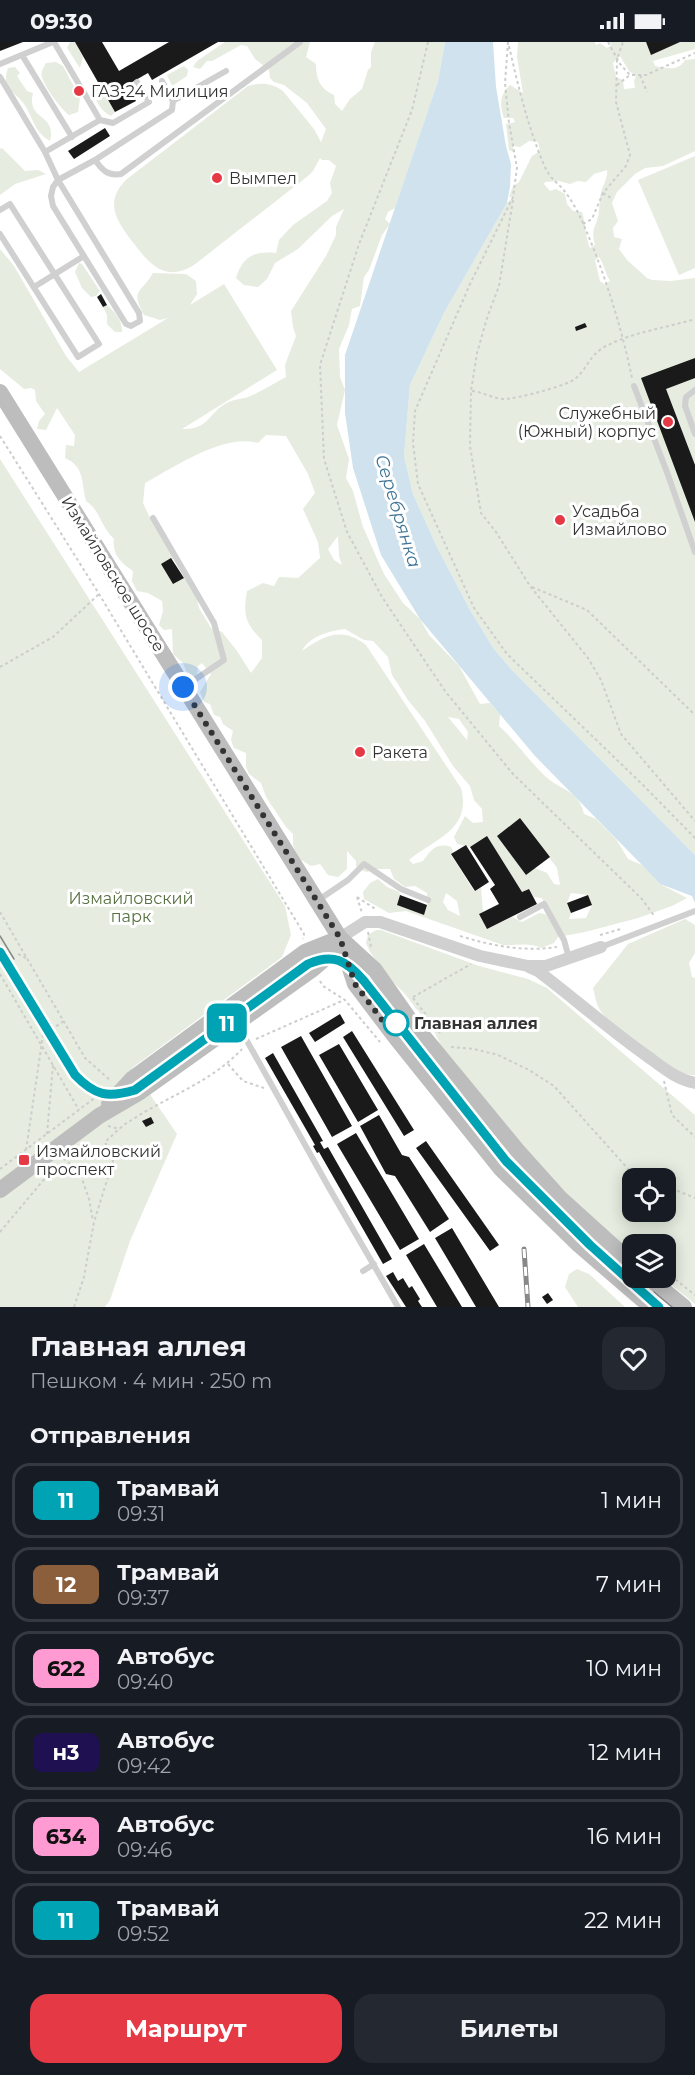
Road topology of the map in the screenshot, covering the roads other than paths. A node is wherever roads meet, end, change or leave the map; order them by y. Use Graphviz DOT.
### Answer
graph roads {
  1 [pos="53,42"];
  2 [pos="300,42"];
  3 [pos="22,55"];
  4 [pos="0,64"];
  5 [pos="226,71"];
  6 [pos="0,77"];
  7 [pos="162,81"];
  8 [pos="137,82"];
  9 [pos="173,101"];
  10 [pos="100,120"];
  11 [pos="72,137"];
  12 [pos="45,152"];
  13 [pos="95,160"];
  14 [pos="58,180"];
  15 [pos="0,210"];
  16 [pos="0,234"];
  17 [pos="84,256"];
  18 [pos="55,274"];
  19 [pos="34,287"];
  20 [pos="634,386"];
  21 [pos="695,390"];
  22 [pos="0,392"];
  23 [pos="695,434"];
  24 [pos="153,519"];
  25 [pos="695,552"];
  26 [pos="183,687"];
  27 [pos="428,900"];
  28 [pos="316,901"];
  29 [pos="695,911"];
  30 [pos="520,917"];
  31 [pos="340,938"];
  32 [pos="599,942"];
  33 [pos="569,959"];
  34 [pos="528,966"];
  35 [pos="315,972"];
  36 [pos="355,984"];
  37 [pos="233,1015"];
  38 [pos="695,1083"];
  39 [pos="0,1190"];
  40 [pos="622,1254"];
  41 [pos="374,1264"];
  42 [pos="363,1271"];
  43 [pos="661,1288"];
  44 [pos="398,1307"];
  45 [pos="651,1307"];
  46 [pos="684,1307"];
  1 -- 3 [label="lane"];
  1 -- 10 [label="lane"];
  2 -- 13 [label="lane"];
  3 -- 4 [label="lane"];
  3 -- 11 [label="lane"];
  5 -- 9 [label="lane"];
  6 -- 12 [label="lane"];
  7 -- 9 [label="lane"];
  8 -- 10 [label="lane"];
  9 -- 13 [label="lane"];
  10 -- 11 [label="lane"];
  11 -- 12 [label="lane"];
  12 -- 14 [label="lane"];
  13 -- 14 [label="lane"];
  14 -- 17 [label="lane"];
  14 -- 17 [label="lane"];
  15 -- 18 [label="lane"];
  16 -- 19 [label="lane"];
  17 -- 18 [label="lane"];
  18 -- 19 [label="lane"];
  18 -- 19 [label="lane"];
  20 -- 25 [label="lane"];
  21 -- 23 [label="lane"];
  22 -- 26 [label="main road, Измайловское шоссе"];
  24 -- 26 [label="lane"];
  26 -- 28 [label="main road, Измайловское шоссе"];
  27 -- 28 [label="lane"];
  28 -- 31 [label="main road, Измайловское шоссе"];
  29 -- 32 [label="lane"];
  30 -- 33 [label="lane"];
  31 -- 34 [label="street"];
  31 -- 35 [label="main road"];
  31 -- 36 [label="main road"];
  31 -- 37 [label="main road"];
  31 -- 40 [label="main road"];
  32 -- 33 [label="street"];
  33 -- 34 [label="street"];
  34 -- 38 [label="street"];
  35 -- 36 [label="main road"];
  35 -- 37 [label="main road"];
  36 -- 45 [label="main road"];
  37 -- 39 [label="main road"];
  37 -- 41 [label="lane"];
  41 -- 42 [label="lane"];
  41 -- 44 [label="lane"];
  43 -- 46 [label="main road"];
}
